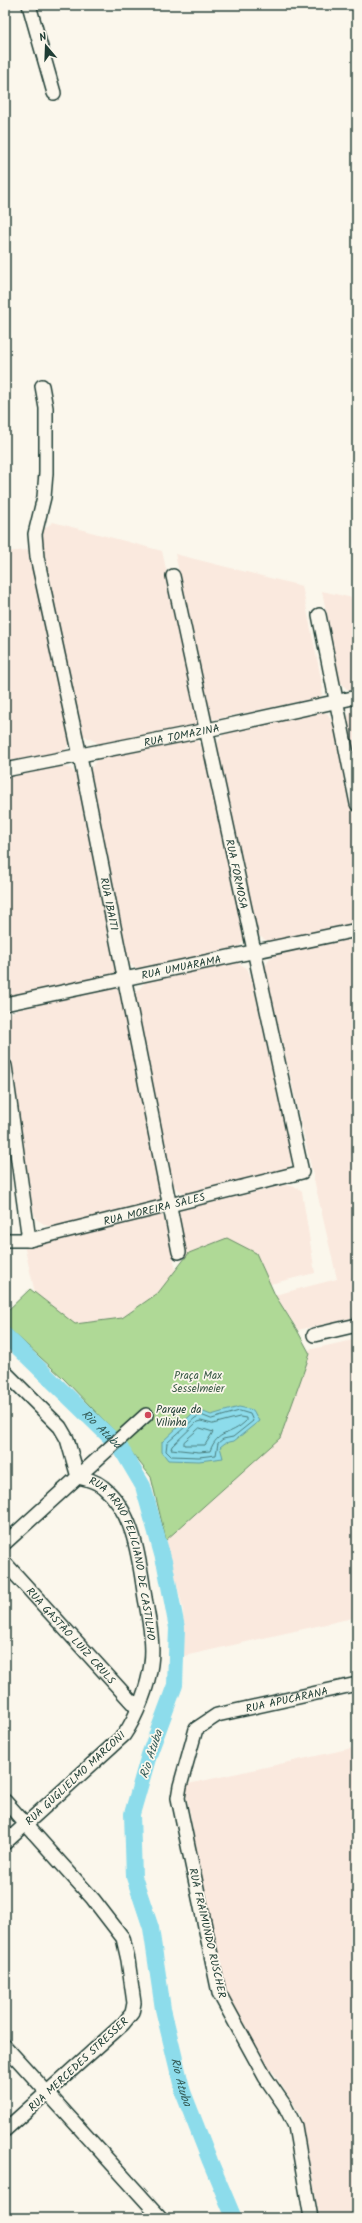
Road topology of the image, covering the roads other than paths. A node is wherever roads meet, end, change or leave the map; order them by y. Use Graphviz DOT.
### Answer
graph roads {
  1 [pos="29,5"];
  2 [pos="54,93"];
  3 [pos="42,386"];
  4 [pos="173,576"];
  5 [pos="319,615"];
  6 [pos="357,697"];
  7 [pos="335,702"];
  8 [pos="207,730"];
  9 [pos="80,756"];
  10 [pos="5,770"];
  11 [pos="357,804"];
  12 [pos="357,930"];
  13 [pos="254,951"];
  14 [pos="125,980"];
  15 [pos="5,1004"];
  16 [pos="5,1066"];
  17 [pos="302,1172"];
  18 [pos="170,1205"];
  19 [pos="5,1240"];
  20 [pos="29,1240"];
  21 [pos="179,1252"];
  22 [pos="357,1326"];
  23 [pos="314,1335"];
  24 [pos="5,1372"];
  25 [pos="146,1415"];
  26 [pos="78,1477"];
  27 [pos="5,1543"];
  28 [pos="5,1563"];
  29 [pos="357,1684"];
  30 [pos="138,1708"];
  31 [pos="217,1715"];
  32 [pos="5,1801"];
  33 [pos="26,1824"];
  34 [pos="5,1843"];
  35 [pos="5,2046"];
  36 [pos="47,2092"];
  37 [pos="5,2130"];
  38 [pos="161,2218"];
  39 [pos="311,2218"];
  1 -- 2 [label="street"];
  3 -- 9 [label="street, RUA IBAITI"];
  4 -- 8 [label="street, RUA FORMOSA"];
  5 -- 7 [label="street"];
  6 -- 7 [label="street, RUA TOMAZINA"];
  7 -- 8 [label="street, RUA TOMAZINA"];
  7 -- 11 [label="street"];
  8 -- 9 [label="street, RUA TOMAZINA"];
  8 -- 13 [label="street, RUA FORMOSA"];
  9 -- 10 [label="street, RUA TOMAZINA"];
  9 -- 14 [label="street, RUA IBAITI"];
  12 -- 13 [label="street, RUA UMUARAMA"];
  13 -- 14 [label="street, RUA UMUARAMA"];
  13 -- 17 [label="street, RUA FORMOSA"];
  14 -- 15 [label="street, RUA UMUARAMA"];
  14 -- 18 [label="street, RUA IBAITI"];
  16 -- 20 [label="street"];
  17 -- 18 [label="street, RUA MOREIRA SALES"];
  18 -- 20 [label="street, RUA MOREIRA SALES"];
  18 -- 21 [label="street, RUA IBAITI"];
  19 -- 20 [label="street, RUA MOREIRA SALES"];
  22 -- 23 [label="street"];
  24 -- 26 [label="street, RUA ARNO FELICIANO DE CASTILHO"];
  25 -- 26 [label="street"];
  26 -- 27 [label="street"];
  26 -- 30 [label="street, RUA ARNO FELICIANO DE CASTILHO"];
  28 -- 30 [label="street, RUA GASTÃO LUIZ CRULS"];
  29 -- 31 [label="street, RUA APUCARANA"];
  30 -- 33 [label="street, RUA GUGLIELMO MARCONI"];
  31 -- 39 [label="street, RUA FRAIMUNDO RUSCHER"];
  32 -- 33 [label="street"];
  33 -- 34 [label="street, RUA GUGLIELMO MARCONI"];
  33 -- 36 [label="street, RUA MERCEDES STRESSER"];
  35 -- 36 [label="street"];
  36 -- 37 [label="street, RUA MERCEDES STRESSER"];
  36 -- 38 [label="street"];
}
